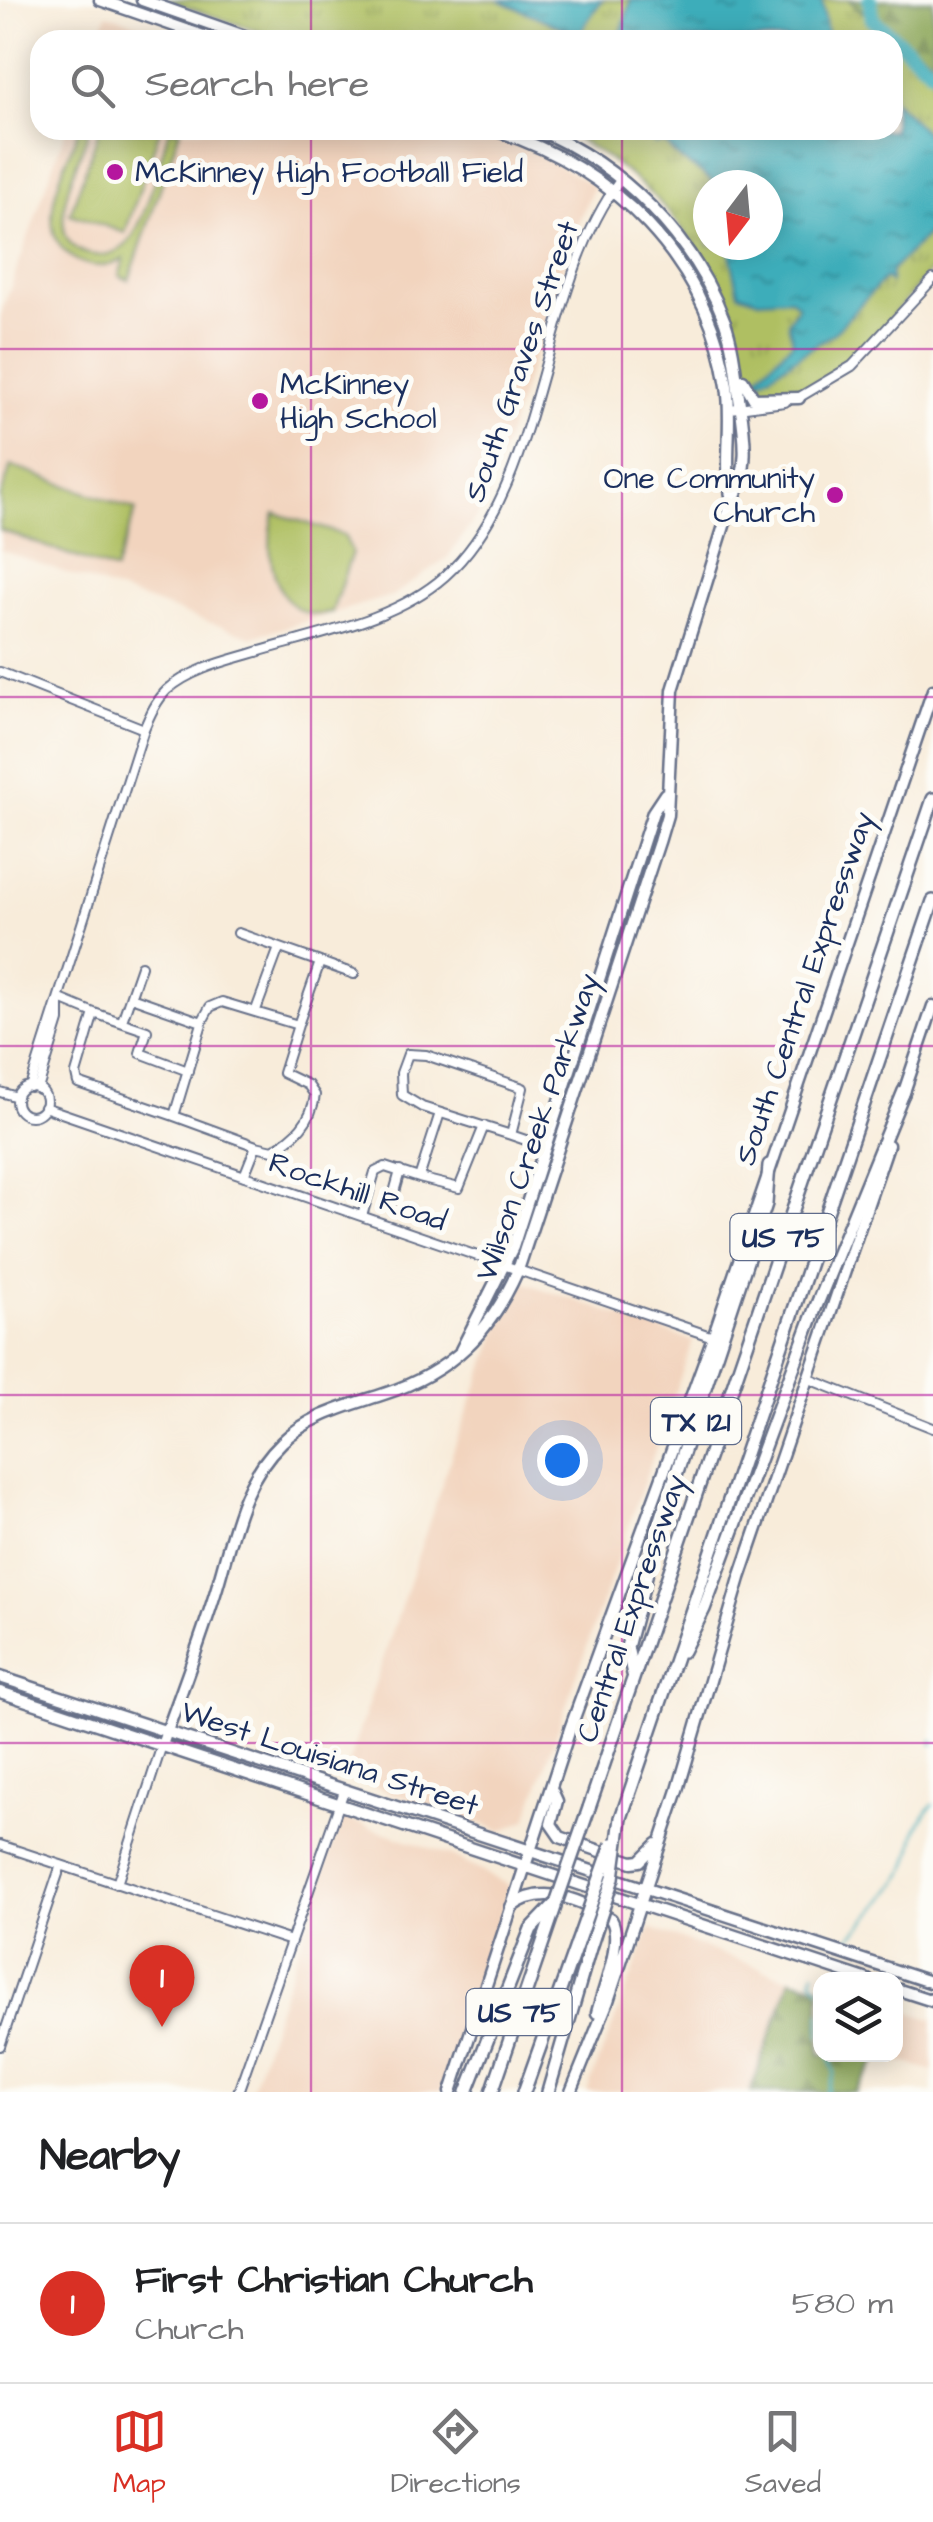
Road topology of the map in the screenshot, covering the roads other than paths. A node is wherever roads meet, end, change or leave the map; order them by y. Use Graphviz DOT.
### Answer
graph roads {
  1 [pos="100,0"];
  2 [pos="142,0"];
  3 [pos="186,30"];
  4 [pos="228,30"];
  5 [pos="522,140"];
  6 [pos="558,140"];
  7 [pos="621,179"];
  8 [pos="613,190"];
  9 [pos="933,279"];
  10 [pos="924,289"];
  11 [pos="933,297"];
  12 [pos="719,307"];
  13 [pos="799,398"];
  14 [pos="736,409"];
  15 [pos="0,672"];
  16 [pos="933,690"];
  17 [pos="144,729"];
  18 [pos="666,793"];
  19 [pos="933,798"];
  20 [pos="933,901"];
  21 [pos="238,933"];
  22 [pos="279,948"];
  23 [pos="320,962"];
  24 [pos="141,966"];
  25 [pos="354,974"];
  26 [pos="131,996"];
  27 [pos="60,1000"];
  28 [pos="933,1006"];
  29 [pos="256,1010"];
  30 [pos="94,1012"];
  31 [pos="122,1022"];
  32 [pos="202,1022"];
  33 [pos="298,1025"];
  34 [pos="188,1070"];
  35 [pos="34,1088"];
  36 [pos="904,1091"];
  37 [pos="0,1092"];
  38 [pos="17,1097"];
  39 [pos="44,1107"];
  40 [pos="440,1113"];
  41 [pos="174,1116"];
  42 [pos="484,1126"];
  43 [pos="511,1135"];
  44 [pos="256,1146"];
  45 [pos="546,1147"];
  46 [pos="769,1166"];
  47 [pos="400,1171"];
  48 [pos="244,1176"];
  49 [pos="419,1178"];
  50 [pos="391,1203"];
  51 [pos="362,1216"];
  52 [pos="506,1266"];
  53 [pos="518,1270"];
  54 [pos="713,1336"];
  55 [pos="460,1350"];
  56 [pos="807,1378"];
  57 [pos="933,1428"];
  58 [pos="634,1676"];
  59 [pos="3,1678"];
  60 [pos="663,1691"];
  61 [pos="1,1692"];
  62 [pos="167,1732"];
  63 [pos="162,1745"];
  64 [pos="551,1787"];
  65 [pos="344,1791"];
  66 [pos="339,1805"];
  67 [pos="660,1840"];
  68 [pos="0,1845"];
  69 [pos="531,1850"];
  70 [pos="61,1865"];
  71 [pos="524,1869"];
  72 [pos="117,1884"];
  73 [pos="644,1889"];
  74 [pos="556,1903"];
  75 [pos="638,1905"];
  76 [pos="512,1908"];
  77 [pos="291,1941"];
  78 [pos="583,1946"];
  79 [pos="843,1972"];
  80 [pos="933,1982"];
  81 [pos="903,1991"];
  82 [pos="933,2001"];
  83 [pos="0,2046"];
  84 [pos="586,2058"];
  85 [pos="238,2092"];
  86 [pos="451,2092"];
  87 [pos="468,2092"];
  88 [pos="492,2092"];
  89 [pos="524,2092"];
  90 [pos="548,2092"];
  91 [pos="571,2092"];
  1 -- 3 [label="main road"];
  2 -- 4 [label="main road"];
  5 -- 8 [label="main road, Wilson Creek Parkway"];
  6 -- 7 [label="main road, Wilson Creek Parkway"];
  7 -- 8 [label="street, South Graves Street"];
  7 -- 12 [label="main road, Wilson Creek Parkway"];
  8 -- 14 [label="main road, Wilson Creek Parkway"];
  8 -- 17 [label="street, South Graves Street"];
  9 -- 10 [label="street"];
  10 -- 11 [label="street"];
  10 -- 13 [label="street"];
  12 -- 13 [label="main road"];
  12 -- 14 [label="main road, Wilson Creek Parkway"];
  13 -- 14 [label="street"];
  14 -- 18 [label="main road, Wilson Creek Parkway"];
  15 -- 17 [label="street"];
  16 -- 46 [label="main road, South Central Expressway / TX 121"];
  17 -- 27 [label="street, South Graves Street"];
  18 -- 45 [label="main road, Wilson Creek Parkway"];
  18 -- 53 [label="main road, Wilson Creek Parkway"];
  19 -- 58 [label="highway, Central Expressway / US 75"];
  20 -- 60 [label="highway, Central Expressway / US 75"];
  21 -- 22 [label="street"];
  22 -- 23 [label="street"];
  22 -- 29 [label="street"];
  23 -- 25 [label="street"];
  23 -- 33 [label="street"];
  24 -- 26 [label="street"];
  26 -- 31 [label="street"];
  26 -- 32 [label="street"];
  27 -- 30 [label="street"];
  27 -- 35 [label="street, South Graves Street"];
  28 -- 36 [label="main road"];
  29 -- 32 [label="street"];
  29 -- 33 [label="street"];
  30 -- 31 [label="street"];
  30 -- 41 [label="street"];
  31 -- 34 [label="street"];
  32 -- 34 [label="street"];
  33 -- 44 [label="street"];
  34 -- 41 [label="street"];
  35 -- 38 [label="street"];
  35 -- 39 [label="street"];
  36 -- 56 [label="main road"];
  36 -- 60 [label="highway"];
  37 -- 38 [label="street"];
  38 -- 39 [label="street"];
  39 -- 48 [label="street, Rockhill Road"];
  40 -- 42 [label="street"];
  40 -- 43 [label="street"];
  40 -- 49 [label="street"];
  41 -- 44 [label="street"];
  42 -- 43 [label="street"];
  42 -- 49 [label="street"];
  43 -- 45 [label="street"];
  44 -- 48 [label="street"];
  45 -- 52 [label="main road, Wilson Creek Parkway"];
  46 -- 54 [label="main road, South Central Expressway"];
  46 -- 58 [label="highway, TX 121"];
  47 -- 49 [label="street"];
  47 -- 50 [label="street"];
  47 -- 51 [label="street"];
  48 -- 51 [label="street, Rockhill Road"];
  51 -- 52 [label="street, Rockhill Road"];
  52 -- 53 [label="street, Rockhill Road"];
  52 -- 55 [label="main road, Wilson Creek Parkway"];
  53 -- 54 [label="street, Rockhill Road"];
  53 -- 55 [label="main road, Wilson Creek Parkway"];
  54 -- 64 [label="main road, South Central Expressway"];
  55 -- 62 [label="main road"];
  56 -- 57 [label="street"];
  56 -- 67 [label="main road"];
  58 -- 74 [label="highway, Central Expressway / US 75, bridge"];
  59 -- 61 [label="main road"];
  59 -- 62 [label="main road, West Louisiana Street"];
  60 -- 78 [label="highway, Central Expressway / US 75, bridge"];
  61 -- 63 [label="main road"];
  62 -- 63 [label="main road"];
  62 -- 65 [label="main road, West Louisiana Street"];
  63 -- 66 [label="main road"];
  63 -- 72 [label="street"];
  64 -- 67 [label="main road"];
  64 -- 69 [label="main road, South Central Expressway"];
  65 -- 66 [label="street"];
  65 -- 69 [label="main road, West Louisiana Street"];
  66 -- 71 [label="main road"];
  66 -- 77 [label="street"];
  67 -- 73 [label="main road"];
  68 -- 70 [label="street"];
  69 -- 71 [label="main road, South Central Expressway"];
  69 -- 73 [label="main road, West Louisiana Street"];
  70 -- 72 [label="street"];
  70 -- 83 [label="street"];
  71 -- 75 [label="main road"];
  71 -- 76 [label="main road, South Central Expressway"];
  72 -- 77 [label="street"];
  73 -- 75 [label="main road"];
  73 -- 80 [label="main road, West Louisiana Street"];
  74 -- 87 [label="highway"];
  74 -- 88 [label="highway, Central Expressway / US 75"];
  75 -- 79 [label="main road"];
  75 -- 84 [label="main road"];
  76 -- 84 [label="main road"];
  76 -- 86 [label="main road, South Central Expressway"];
  77 -- 85 [label="street"];
  78 -- 89 [label="highway, Central Expressway / US 75"];
  78 -- 90 [label="highway"];
  81 -- 82 [label="main road"];
  84 -- 91 [label="main road"];
}
